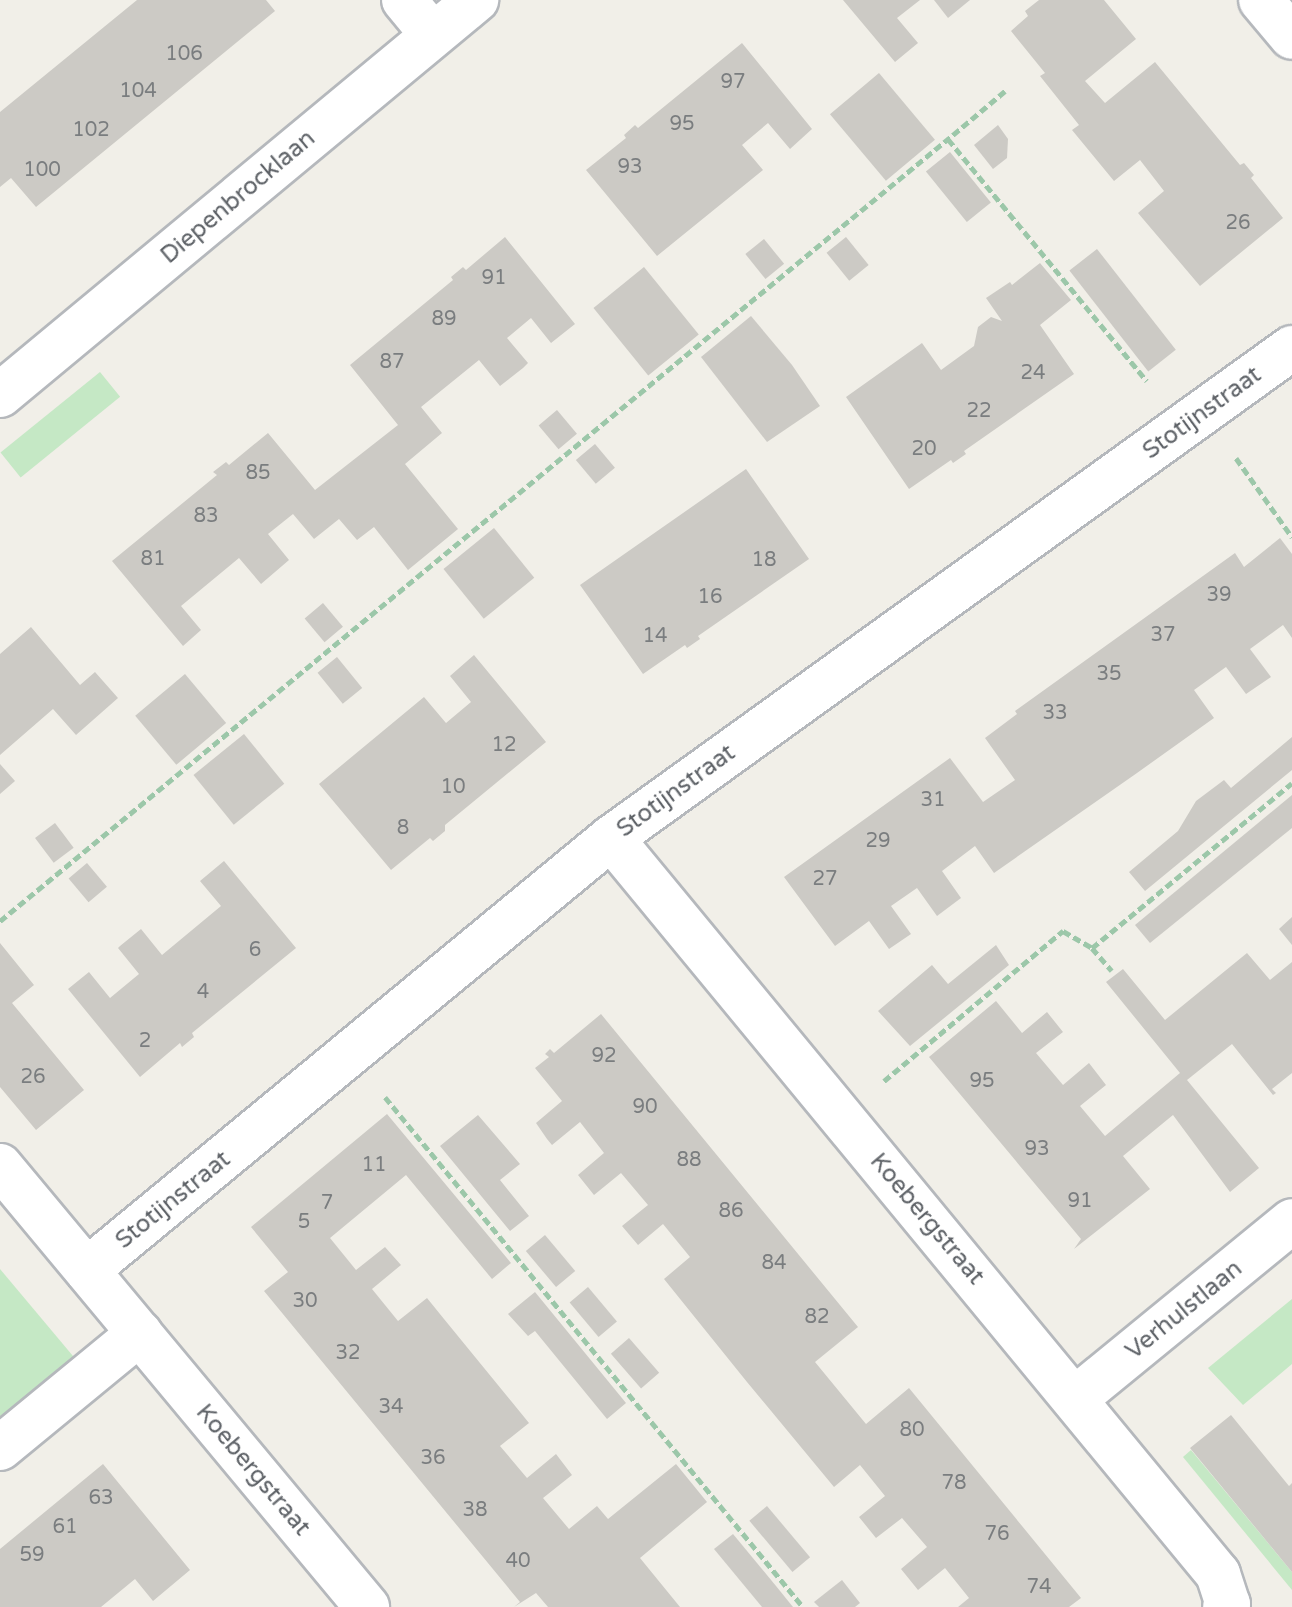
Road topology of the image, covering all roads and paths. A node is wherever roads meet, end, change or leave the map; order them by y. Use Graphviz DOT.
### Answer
graph roads {
  1 [pos="404,0"];
  2 [pos="476,0"];
  3 [pos="1261,0"];
  4 [pos="433,35"];
  5 [pos="1292,37"];
  6 [pos="1005,91"];
  7 [pos="948,139"];
  8 [pos="1292,348"];
  9 [pos="0,395"];
  10 [pos="1193,419"];
  11 [pos="1292,537"];
  12 [pos="1292,783"];
  13 [pos="611,838"];
  14 [pos="0,921"];
  15 [pos="1092,948"];
  16 [pos="1112,971"];
  17 [pos="350,1054"];
  18 [pos="842,1117"];
  19 [pos="0,1166"];
  20 [pos="1292,1221"];
  21 [pos="87,1270"];
  22 [pos="140,1333"];
  23 [pos="1076,1398"];
  24 [pos="0,1448"];
  25 [pos="1232,1606"];
  26 [pos="367,1607"];
  27 [pos="803,1607"];
  1 -- 4 [label="street"];
  2 -- 4 [label="street, Diepenbrocklaan"];
  3 -- 5 [label="street"];
  4 -- 9 [label="street, Diepenbrocklaan"];
  6 -- 7 [label="path"];
  7 -- 10 [label="path"];
  7 -- 14 [label="path"];
  8 -- 10 [label="street, Stotijnstraat"];
  10 -- 11 [label="path"];
  10 -- 13 [label="street, Stotijnstraat"];
  12 -- 15 [label="path"];
  13 -- 17 [label="street, Stotijnstraat"];
  13 -- 18 [label="street, Koebergstraat"];
  15 -- 16 [label="path"];
  15 -- 18 [label="path"];
  17 -- 21 [label="street, Stotijnstraat"];
  17 -- 27 [label="path"];
  18 -- 23 [label="street, Koebergstraat"];
  19 -- 21 [label="street, Koebergstraat"];
  20 -- 23 [label="street, Verhulstlaan"];
  21 -- 22 [label="street, Koebergstraat"];
  22 -- 24 [label="street"];
  22 -- 26 [label="street, Koebergstraat"];
  23 -- 25 [label="street, Koebergstraat"];
}
